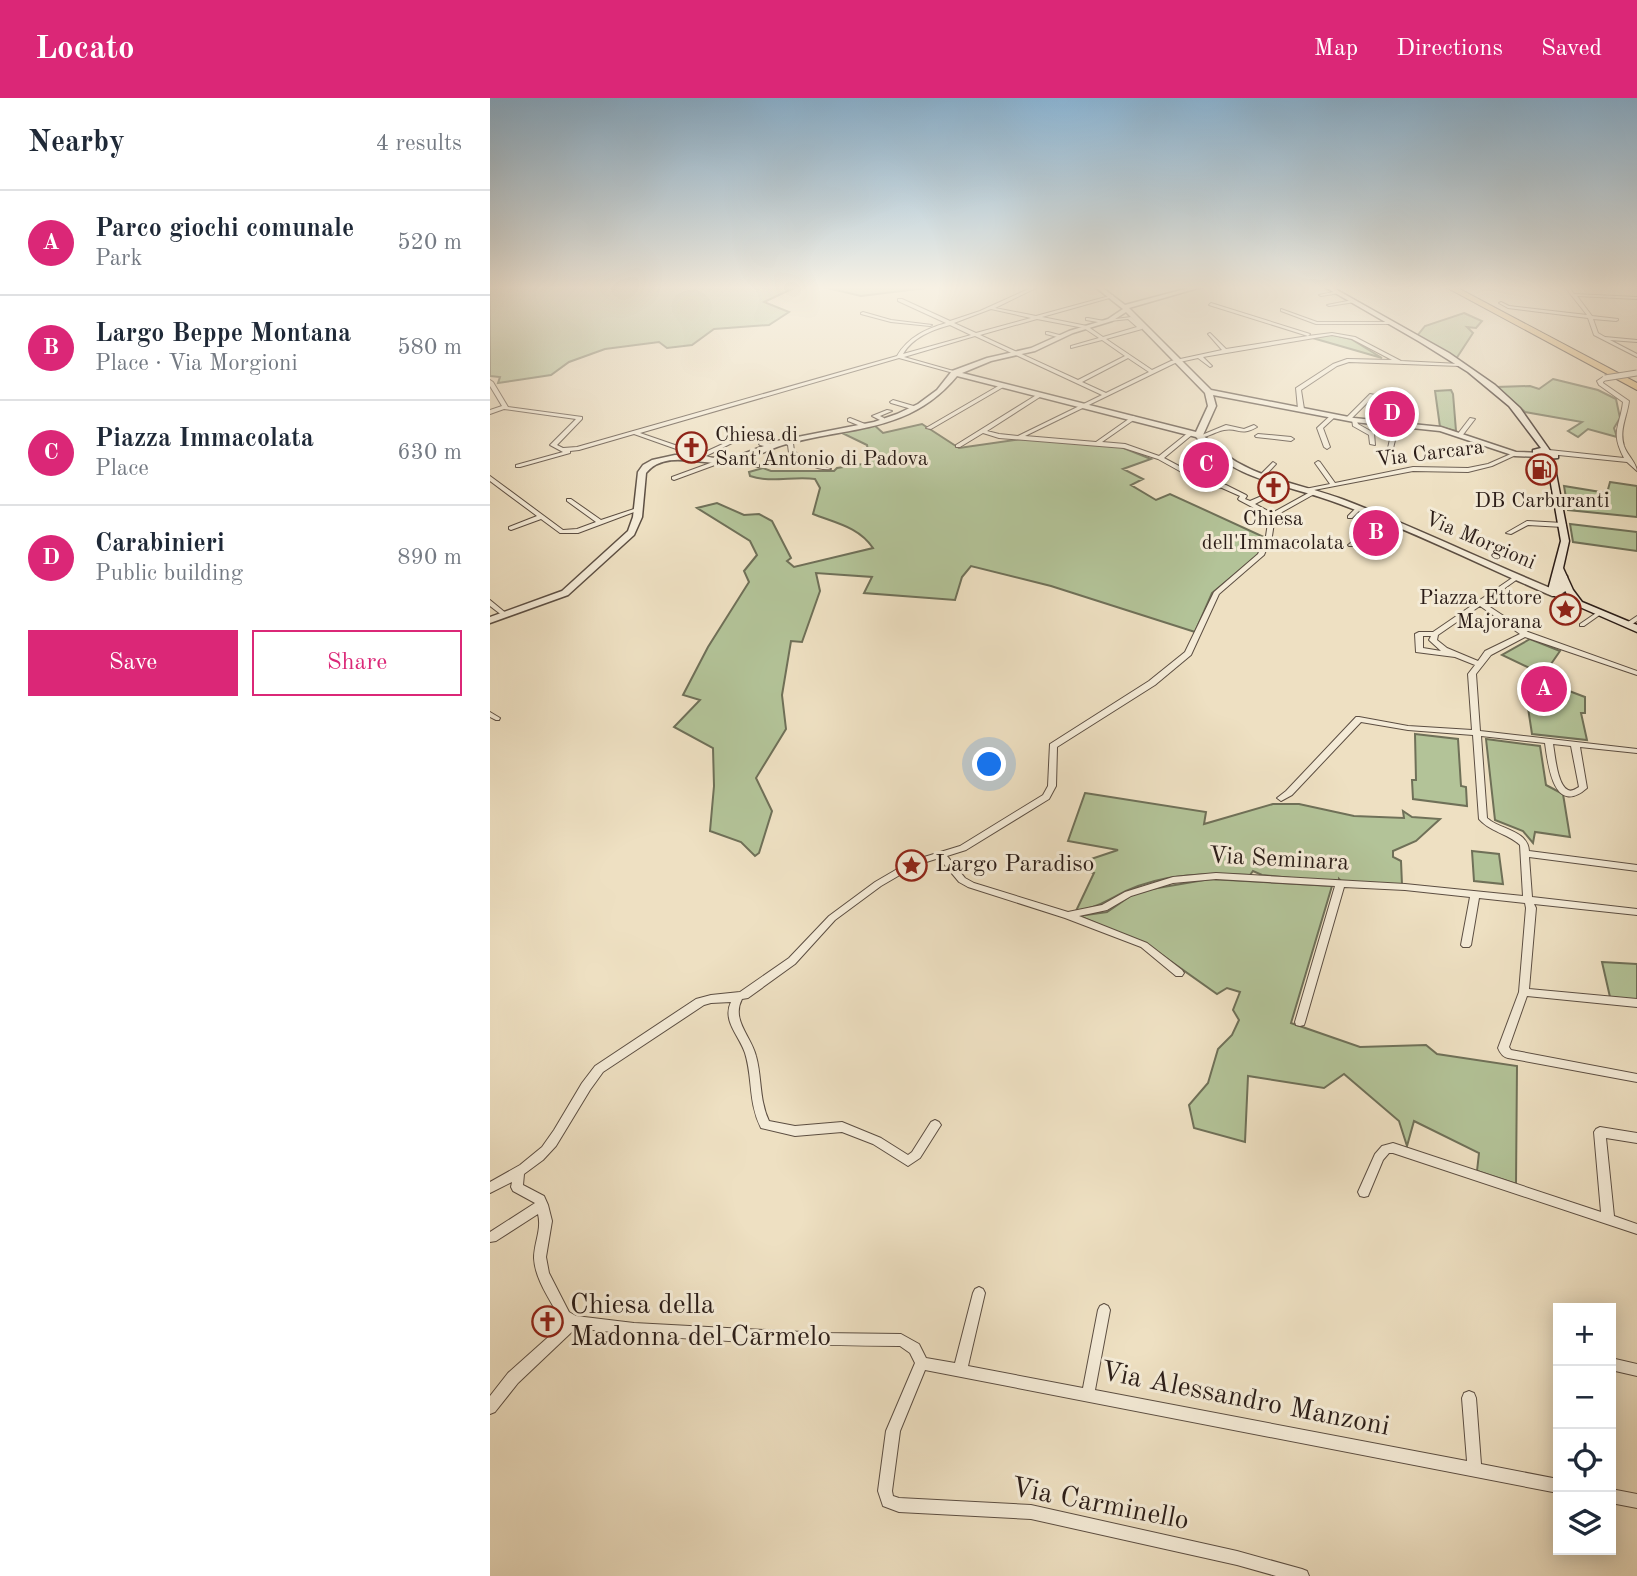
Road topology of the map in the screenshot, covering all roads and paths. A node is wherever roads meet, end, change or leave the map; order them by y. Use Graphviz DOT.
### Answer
graph roads {
  1 [pos="906,355"];
  2 [pos="1013,355"];
  3 [pos="1020,355"];
  4 [pos="1175,355"];
  5 [pos="1204,355"];
  6 [pos="1377,355"];
  7 [pos="1443,355"];
  8 [pos="1581,355"];
  9 [pos="1129,356"];
  10 [pos="1199,356"];
  11 [pos="899,357"];
  12 [pos="1383,359"];
  13 [pos="1180,360"];
  14 [pos="1451,360"];
  15 [pos="910,362"];
  16 [pos="1425,363"];
  17 [pos="903,365"];
  18 [pos="1460,365"];
  19 [pos="1210,366"];
  20 [pos="1152,372"];
  21 [pos="955,373"];
  22 [pos="1637,373"];
  23 [pos="1079,381"];
  24 [pos="490,382"];
  25 [pos="1637,385"];
  26 [pos="1002,386"];
  27 [pos="1209,392"];
  28 [pos="1105,394"];
  29 [pos="1040,395"];
  30 [pos="1372,395"];
  31 [pos="893,402"];
  32 [pos="1082,405"];
  33 [pos="503,407"];
  34 [pos="915,408"];
  35 [pos="1301,409"];
  36 [pos="889,411"];
  37 [pos="490,412"];
  38 [pos="1133,415"];
  39 [pos="1333,416"];
  40 [pos="882,419"];
  41 [pos="1472,419"];
  42 [pos="1351,420"];
  43 [pos="850,421"];
  44 [pos="1233,423"];
  45 [pos="863,425"];
  46 [pos="1396,425"];
  47 [pos="1226,427"];
  48 [pos="1254,427"];
  49 [pos="929,428"];
  50 [pos="982,431"];
  51 [pos="636,432"];
  52 [pos="1197,435"];
  53 [pos="1460,435"];
  54 [pos="1021,436"];
  55 [pos="1258,436"];
  56 [pos="802,439"];
  57 [pos="1291,439"];
  58 [pos="785,442"];
  59 [pos="1099,442"];
  60 [pos="729,443"];
  61 [pos="762,444"];
  62 [pos="1373,444"];
  63 [pos="773,446"];
  64 [pos="958,446"];
  65 [pos="702,447"];
  66 [pos="1327,447"];
  67 [pos="577,450"];
  68 [pos="791,452"];
  69 [pos="1389,452"];
  70 [pos="1543,453"];
  71 [pos="699,454"];
  72 [pos="1515,454"];
  73 [pos="747,456"];
  74 [pos="1160,457"];
  75 [pos="1627,460"];
  76 [pos="718,461"];
  77 [pos="1318,463"];
  78 [pos="1273,464"];
  79 [pos="518,466"];
  80 [pos="757,466"];
  81 [pos="828,469"];
  82 [pos="1637,469"];
  83 [pos="1261,477"];
  84 [pos="490,478"];
  85 [pos="674,478"];
  86 [pos="1333,484"];
  87 [pos="1310,491"];
  88 [pos="1266,496"];
  89 [pos="569,500"];
  90 [pos="1251,504"];
  91 [pos="639,509"];
  92 [pos="1358,509"];
  93 [pos="1272,515"];
  94 [pos="540,517"];
  95 [pos="1350,517"];
  96 [pos="601,523"];
  97 [pos="1394,524"];
  98 [pos="511,528"];
  99 [pos="1563,528"];
  100 [pos="1509,533"];
  101 [pos="1362,537"];
  102 [pos="1351,545"];
  103 [pos="1382,545"];
  104 [pos="1560,575"];
  105 [pos="1517,577"];
  106 [pos="1530,583"];
  107 [pos="1556,594"];
  108 [pos="491,603"];
  109 [pos="1480,603"];
  110 [pos="1578,604"];
  111 [pos="1599,613"];
  112 [pos="505,615"];
  113 [pos="1637,618"];
  114 [pos="490,620"];
  115 [pos="1582,625"];
  116 [pos="1632,627"];
  117 [pos="1435,634"];
  118 [pos="1525,634"];
  119 [pos="1454,655"];
  120 [pos="1478,663"];
  121 [pos="1637,673"];
  122 [pos="1477,733"];
  123 [pos="1549,741"];
  124 [pos="1575,744"];
  125 [pos="1637,751"];
  126 [pos="1281,797"];
  127 [pos="1526,854"];
  128 [pos="942,856"];
  129 [pos="1637,868"];
  130 [pos="1340,886"];
  131 [pos="1475,895"];
  132 [pos="1528,901"];
  133 [pos="1637,912"];
  134 [pos="1068,915"];
  135 [pos="1466,945"];
  136 [pos="1179,973"];
  137 [pos="1524,992"];
  138 [pos="738,998"];
  139 [pos="1637,1003"];
  140 [pos="1300,1022"];
  141 [pos="1637,1078"];
  142 [pos="935,1125"];
  143 [pos="1637,1138"];
  144 [pos="519,1172"];
  145 [pos="490,1188"];
  146 [pos="1364,1192"];
  147 [pos="542,1205"];
  148 [pos="1608,1219"];
  149 [pos="1637,1229"];
  150 [pos="492,1237"];
  151 [pos="979,1293"];
  152 [pos="1104,1310"];
  153 [pos="574,1322"];
  154 [pos="921,1363"];
  155 [pos="1616,1365"];
  156 [pos="1637,1370"];
  157 [pos="960,1371"];
  158 [pos="1088,1395"];
  159 [pos="1469,1398"];
  160 [pos="490,1407"];
  161 [pos="1474,1469"];
  162 [pos="1553,1485"];
  163 [pos="1616,1497"];
  164 [pos="1637,1501"];
  165 [pos="1302,1576"];
  1 -- 11 [label="street"];
  2 -- 21 [label="street"];
  3 -- 23 [label="street"];
  4 -- 13 [label="street"];
  5 -- 10 [label="street"];
  6 -- 12 [label="street"];
  7 -- 14 [label="street"];
  8 -- 25 [label="highway"];
  9 -- 20 [label="street"];
  9 -- 23 [label="street"];
  10 -- 13 [label="street"];
  10 -- 19 [label="street"];
  11 -- 15 [label="street"];
  11 -- 51 [label="street"];
  12 -- 16 [label="street"];
  12 -- 35 [label="street"];
  13 -- 20 [label="street"];
  13 -- 27 [label="street"];
  14 -- 16 [label="street"];
  14 -- 18 [label="street"];
  15 -- 17 [label="street"];
  15 -- 21 [label="street"];
  16 -- 18 [label="street"];
  18 -- 70 [label="street"];
  20 -- 28 [label="street"];
  21 -- 26 [label="street"];
  21 -- 34 [label="street"];
  22 -- 75 [label="street, bridge"];
  23 -- 28 [label="street"];
  24 -- 33 [label="street"];
  26 -- 29 [label="street"];
  26 -- 49 [label="street"];
  27 -- 35 [label="street"];
  27 -- 52 [label="street"];
  28 -- 32 [label="street"];
  29 -- 32 [label="street"];
  29 -- 50 [label="street"];
  30 -- 42 [label="street"];
  31 -- 34 [label="street"];
  32 -- 38 [label="street"];
  32 -- 54 [label="street"];
  33 -- 37 [label="street"];
  33 -- 67 [label="street"];
  34 -- 40 [label="street"];
  35 -- 39 [label="street"];
  36 -- 40 [label="street"];
  38 -- 52 [label="street"];
  38 -- 59 [label="street"];
  39 -- 42 [label="street"];
  39 -- 66 [label="street"];
  40 -- 45 [label="street"];
  41 -- 53 [label="street"];
  42 -- 46 [label="street"];
  42 -- 62 [label="street"];
  43 -- 45 [label="street"];
  44 -- 47 [label="street"];
  45 -- 56 [label="street"];
  46 -- 53 [label="street"];
  46 -- 69 [label="street"];
  47 -- 48 [label="street"];
  47 -- 52 [label="street"];
  50 -- 54 [label="street"];
  50 -- 64 [label="street"];
  51 -- 67 [label="street"];
  51 -- 71 [label="street"];
  52 -- 74 [label="street"];
  52 -- 83 [label="street, Via Morgioni"];
  53 -- 72 [label="street"];
  54 -- 59 [label="street"];
  55 -- 57 [label="street"];
  56 -- 58 [label="street"];
  56 -- 68 [label="street"];
  58 -- 63 [label="street"];
  58 -- 68 [label="street"];
  59 -- 74 [label="street"];
  60 -- 71 [label="street"];
  61 -- 63 [label="street"];
  63 -- 73 [label="street"];
  65 -- 71 [label="street"];
  67 -- 79 [label="street"];
  68 -- 81 [label="street"];
  70 -- 72 [label="street"];
  70 -- 75 [label="street"];
  70 -- 99 [label="street"];
  71 -- 76 [label="street"];
  72 -- 86 [label="street, Via Carcara"];
  73 -- 76 [label="street"];
  73 -- 80 [label="street"];
  74 -- 90 [label="street"];
  75 -- 82 [label="street"];
  76 -- 85 [label="street"];
  76 -- 91 [label="street"];
  77 -- 86 [label="street"];
  78 -- 83 [label="street"];
  83 -- 87 [label="street, Via Morgioni"];
  84 -- 94 [label="street"];
  86 -- 87 [label="street, Via Carcara"];
  87 -- 92 [label="street, Via Morgioni"];
  87 -- 93 [label="street, Via Carcara"];
  88 -- 90 [label="street"];
  89 -- 96 [label="street"];
  90 -- 93 [label="street"];
  91 -- 96 [label="street"];
  91 -- 112 [label="street"];
  92 -- 95 [label="street"];
  92 -- 97 [label="street, Via Morgioni"];
  93 -- 128 [label="street"];
  94 -- 96 [label="street"];
  94 -- 98 [label="street"];
  97 -- 101 [label="street"];
  97 -- 105 [label="street, Via Morgioni"];
  99 -- 100 [label="street"];
  99 -- 104 [label="street"];
  101 -- 102 [label="street"];
  101 -- 103 [label="street"];
  104 -- 106 [label="street"];
  104 -- 107 [label="street"];
  104 -- 110 [label="street"];
  105 -- 106 [label="street, Via Morgioni"];
  105 -- 109 [label="street"];
  106 -- 107 [label="street, Via Morgioni"];
  107 -- 110 [label="street, Via Morgioni"];
  108 -- 112 [label="street"];
  109 -- 117 [label="street"];
  109 -- 118 [label="street"];
  110 -- 111 [label="street, Via Morgioni"];
  111 -- 115 [label="street"];
  111 -- 116 [label="street, Via Morgioni"];
  112 -- 114 [label="street"];
  113 -- 116 [label="street"];
  117 -- 119 [label="street"];
  117 -- 119 [label="street"];
  118 -- 120 [label="street"];
  118 -- 121 [label="street"];
  119 -- 120 [label="street"];
  120 -- 122 [label="street"];
  122 -- 123 [label="street"];
  122 -- 126 [label="street"];
  122 -- 127 [label="street"];
  123 -- 124 [label="street"];
  123 -- 124 [label="street"];
  124 -- 125 [label="street"];
  127 -- 129 [label="street"];
  127 -- 132 [label="street"];
  128 -- 134 [label="street, Via Seminara"];
  128 -- 138 [label="street"];
  130 -- 131 [label="street, Via Seminara"];
  130 -- 134 [label="street, Via Seminara"];
  130 -- 140 [label="street"];
  131 -- 132 [label="street, Via Seminara"];
  131 -- 135 [label="street"];
  132 -- 133 [label="street, Via Seminara"];
  132 -- 137 [label="street"];
  134 -- 136 [label="street"];
  137 -- 139 [label="street"];
  137 -- 141 [label="street"];
  138 -- 142 [label="street"];
  138 -- 144 [label="street"];
  143 -- 148 [label="street"];
  144 -- 145 [label="street"];
  144 -- 147 [label="street"];
  146 -- 148 [label="street"];
  147 -- 150 [label="street"];
  147 -- 153 [label="street"];
  148 -- 149 [label="street"];
  151 -- 157 [label="street"];
  152 -- 158 [label="street"];
  153 -- 154 [label="street"];
  153 -- 160 [label="street"];
  154 -- 157 [label="street, Via Alessandro Manzoni"];
  154 -- 165 [label="street, Via Carminello"];
  155 -- 156 [label="street"];
  157 -- 158 [label="street, Via Alessandro Manzoni"];
  158 -- 161 [label="street, Via Alessandro Manzoni"];
  159 -- 161 [label="street"];
  161 -- 162 [label="street, Via Alessandro Manzoni"];
  163 -- 164 [label="street"];
}
